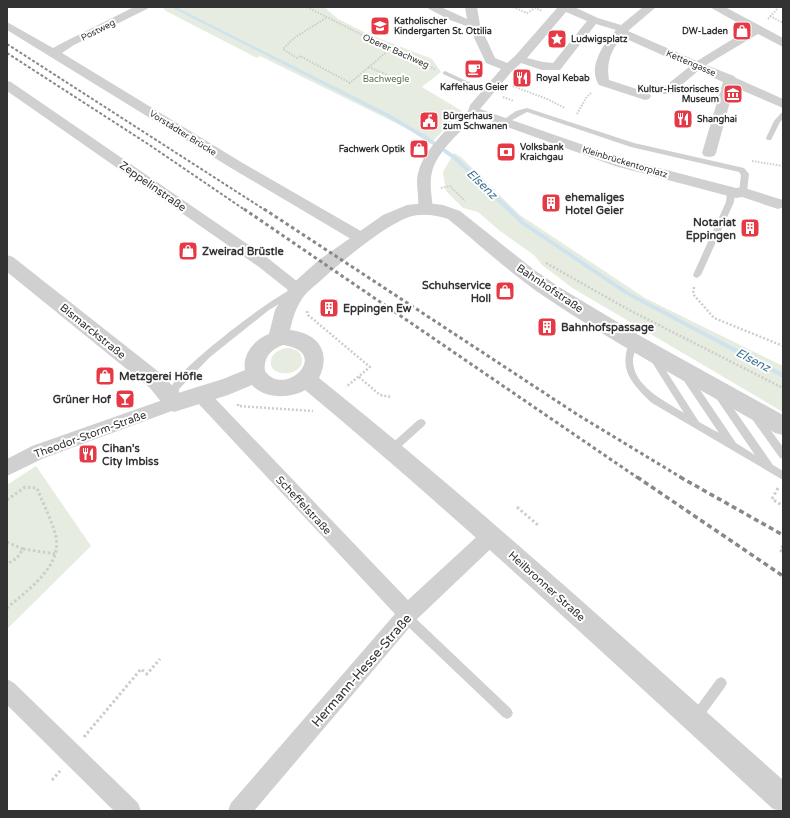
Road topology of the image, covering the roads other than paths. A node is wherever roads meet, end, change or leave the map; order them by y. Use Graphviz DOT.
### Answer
graph roads {
  1 [pos="143,7"];
  2 [pos="433,7"];
  3 [pos="471,7"];
  4 [pos="564,7"];
  5 [pos="650,7"];
  6 [pos="717,7"];
  7 [pos="594,20"];
  8 [pos="7,25"];
  9 [pos="474,25"];
  10 [pos="758,29"];
  11 [pos="622,30"];
  12 [pos="783,43"];
  13 [pos="54,53"];
  14 [pos="519,59"];
  15 [pos="697,66"];
  16 [pos="508,68"];
  17 [pos="445,73"];
  18 [pos="730,80"];
  19 [pos="7,85"];
  20 [pos="667,91"];
  21 [pos="486,92"];
  22 [pos="645,96"];
  23 [pos="783,104"];
  24 [pos="474,112"];
  25 [pos="783,115"];
  26 [pos="503,122"];
  27 [pos="769,138"];
  28 [pos="710,153"];
  29 [pos="737,192"];
  30 [pos="778,204"];
  31 [pos="426,208"];
  32 [pos="361,238"];
  33 [pos="7,262"];
  34 [pos="697,275"];
  35 [pos="298,290"];
  36 [pos="278,338"];
  37 [pos="641,345"];
  38 [pos="679,366"];
  39 [pos="256,374"];
  40 [pos="306,379"];
  41 [pos="713,385"];
  42 [pos="200,395"];
  43 [pos="174,404"];
  44 [pos="747,405"];
  45 [pos="421,423"];
  46 [pos="697,424"];
  47 [pos="783,426"];
  48 [pos="733,446"];
  49 [pos="392,449"];
  50 [pos="783,455"];
  51 [pos="7,468"];
  52 [pos="770,468"];
  53 [pos="783,476"];
  54 [pos="491,536"];
  55 [pos="407,616"];
  56 [pos="721,684"];
  57 [pos="7,690"];
  58 [pos="507,713"];
  59 [pos="694,719"];
  60 [pos="783,799"];
  61 [pos="130,811"];
  62 [pos="239,811"];
  1 -- 13 [label="street, Postweg"];
  2 -- 9 [label="street"];
  3 -- 9 [label="street"];
  4 -- 7 [label="street, Kettengasse"];
  4 -- 14 [label="street"];
  5 -- 11 [label="street"];
  6 -- 10 [label="street"];
  7 -- 11 [label="street, Kettengasse"];
  7 -- 14 [label="street"];
  8 -- 13 [label="street, Vorstädter Brücke"];
  9 -- 16 [label="street"];
  10 -- 12 [label="street"];
  10 -- 15 [label="street"];
  11 -- 15 [label="street, Kettengasse"];
  11 -- 22 [label="street"];
  13 -- 32 [label="street, Vorstädter Brücke"];
  14 -- 16 [label="street"];
  15 -- 18 [label="street, Kettengasse"];
  15 -- 20 [label="street"];
  16 -- 21 [label="street"];
  17 -- 21 [label="lane"];
  18 -- 23 [label="street, Kettengasse"];
  18 -- 28 [label="street"];
  19 -- 35 [label="street, Zeppelinstraße"];
  21 -- 24 [label="street"];
  24 -- 26 [label="street, Kleinbrückentorplatz"];
  24 -- 31 [label="street"];
  25 -- 27 [label="lane"];
  26 -- 29 [label="street, Kleinbrückentorplatz"];
  26 -- 29 [label="lane"];
  29 -- 30 [label="street, Kleinbrückentorplatz"];
  29 -- 34 [label="lane"];
  31 -- 32 [label="street, Bahnhofstraße"];
  31 -- 37 [label="street, Bahnhofstraße"];
  32 -- 35 [label="street"];
  33 -- 43 [label="street, Bismarckstraße"];
  35 -- 36 [label="street"];
  35 -- 43 [label="lane"];
  36 -- 39 [label="street"];
  36 -- 40 [label="street"];
  37 -- 38 [label="street, Bahnhofstraße"];
  37 -- 46 [label="lane"];
  37 -- 46 [label="lane"];
  38 -- 41 [label="street, Bahnhofstraße"];
  38 -- 48 [label="lane"];
  39 -- 40 [label="street"];
  39 -- 42 [label="street, Theodor-Storm-Straße"];
  40 -- 49 [label="street, Heilbronner Straße"];
  41 -- 44 [label="street, Bahnhofstraße"];
  41 -- 52 [label="lane"];
  42 -- 43 [label="street, Theodor-Storm-Straße"];
  42 -- 55 [label="street, Scheffelstraße"];
  43 -- 51 [label="street, Theodor-Storm-Straße"];
  44 -- 47 [label="street, Bahnhofstraße"];
  44 -- 50 [label="lane"];
  45 -- 49 [label="lane"];
  46 -- 48 [label="lane"];
  48 -- 52 [label="lane"];
  49 -- 54 [label="street, Heilbronner Straße"];
  52 -- 53 [label="lane"];
  54 -- 55 [label="street, Hermann-Hesse-Straße"];
  54 -- 59 [label="street, Heilbronner Straße"];
  55 -- 58 [label="lane"];
  55 -- 62 [label="street, Hermann-Hesse-Straße"];
  56 -- 59 [label="lane"];
  57 -- 61 [label="street"];
  59 -- 60 [label="street, Heilbronner Straße"];
}
